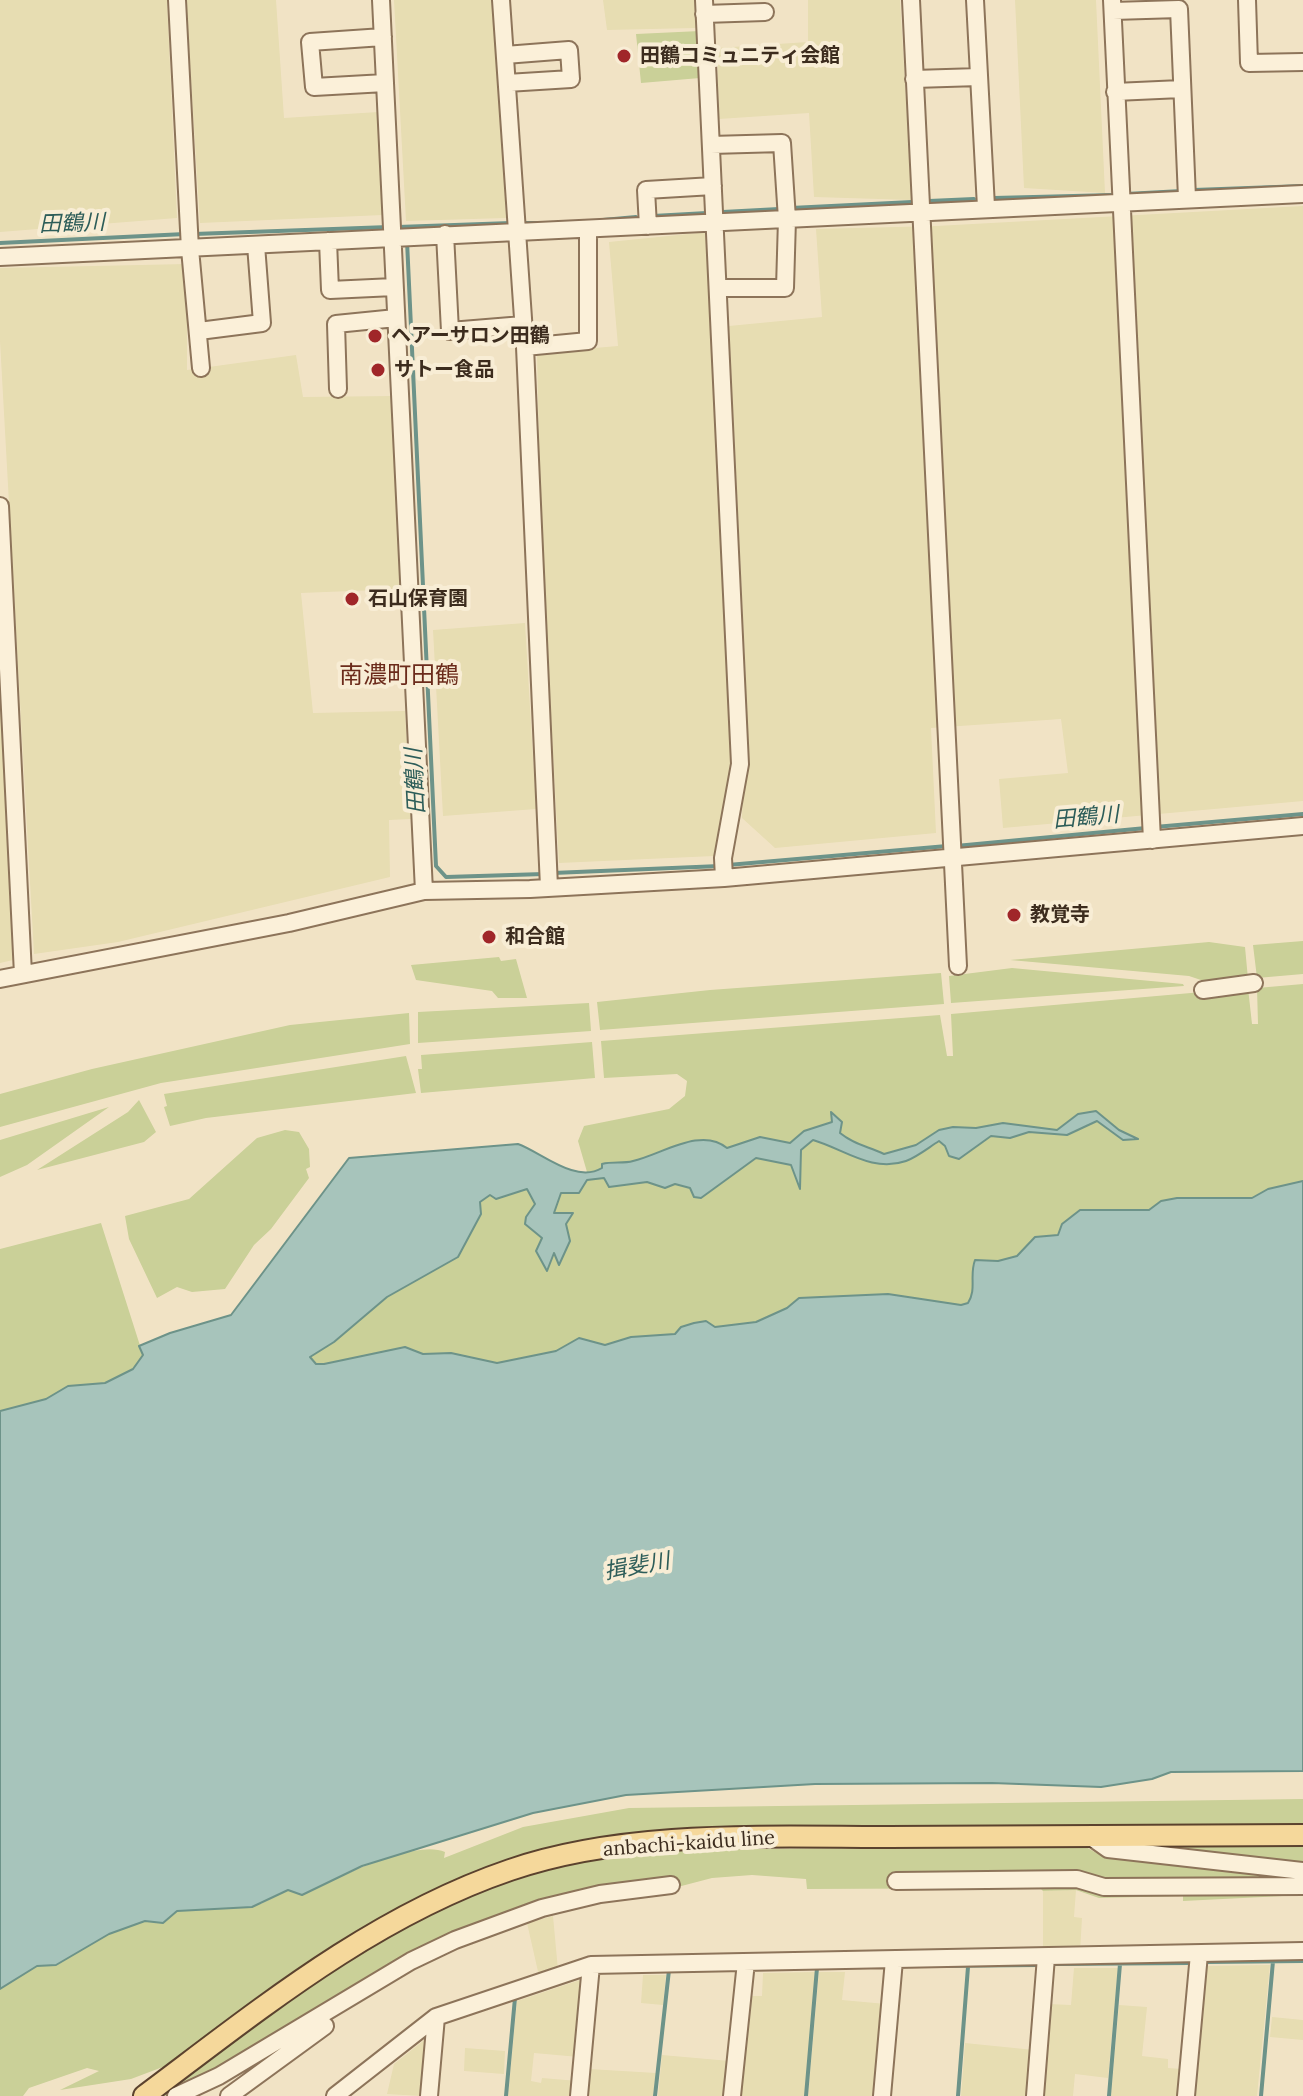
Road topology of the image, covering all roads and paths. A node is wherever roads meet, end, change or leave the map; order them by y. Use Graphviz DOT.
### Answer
graph roads {
  1 [pos="177,0"];
  2 [pos="381,0"];
  3 [pos="501,0"];
  4 [pos="911,0"];
  5 [pos="975,0"];
  6 [pos="1247,0"];
  7 [pos="1178,4"];
  8 [pos="1113,6"];
  9 [pos="704,7"];
  10 [pos="765,12"];
  11 [pos="383,37"];
  12 [pos="505,55"];
  13 [pos="1303,62"];
  14 [pos="979,77"];
  15 [pos="914,79"];
  16 [pos="385,83"];
  17 [pos="507,83"];
  18 [pos="1181,89"];
  19 [pos="1115,92"];
  20 [pos="711,145"];
  21 [pos="713,186"];
  22 [pos="1303,194"];
  23 [pos="1187,198"];
  24 [pos="1120,201"];
  25 [pos="986,207"];
  26 [pos="919,210"];
  27 [pos="787,219"];
  28 [pos="715,223"];
  29 [pos="648,226"];
  30 [pos="588,230"];
  31 [pos="393,232"];
  32 [pos="516,233"];
  33 [pos="445,234"];
  34 [pos="189,240"];
  35 [pos="328,241"];
  36 [pos="256,245"];
  37 [pos="0,257"];
  38 [pos="394,287"];
  39 [pos="718,288"];
  40 [pos="396,318"];
  41 [pos="523,325"];
  42 [pos="199,331"];
  43 [pos="525,347"];
  44 [pos="201,368"];
  45 [pos="338,389"];
  46 [pos="0,506"];
  47 [pos="1303,826"];
  48 [pos="1151,832"];
  49 [pos="950,849"];
  50 [pos="723,870"];
  51 [pos="549,880"];
  52 [pos="424,891"];
  53 [pos="958,966"];
  54 [pos="23,974"];
  55 [pos="0,979"];
  56 [pos="1254,983"];
  57 [pos="1203,990"];
  58 [pos="1303,1835"];
  59 [pos="1091,1837"];
  60 [pos="1303,1871"];
  61 [pos="896,1881"];
  62 [pos="671,1885"];
  63 [pos="1303,1886"];
  64 [pos="1303,1951"];
  65 [pos="1199,1954"];
  66 [pos="1046,1957"];
  67 [pos="894,1960"];
  68 [pos="746,1962"];
  69 [pos="591,1965"];
  70 [pos="353,1996"];
  71 [pos="436,2017"];
  72 [pos="144,2096"];
  73 [pos="176,2096"];
  74 [pos="229,2096"];
  75 [pos="335,2096"];
  76 [pos="429,2096"];
  77 [pos="579,2096"];
  78 [pos="732,2096"];
  79 [pos="882,2096"];
  80 [pos="1035,2096"];
  81 [pos="1186,2096"];
  1 -- 34 [label="street"];
  2 -- 11 [label="street"];
  3 -- 12 [label="street"];
  4 -- 15 [label="street"];
  5 -- 14 [label="street"];
  6 -- 13 [label="street"];
  7 -- 8 [label="street"];
  7 -- 18 [label="street"];
  8 -- 19 [label="street"];
  9 -- 10 [label="street"];
  9 -- 20 [label="street"];
  11 -- 16 [label="street"];
  11 -- 16 [label="street"];
  12 -- 17 [label="street"];
  12 -- 17 [label="street"];
  14 -- 15 [label="street"];
  14 -- 25 [label="street"];
  15 -- 26 [label="street"];
  16 -- 31 [label="street"];
  17 -- 32 [label="street"];
  18 -- 19 [label="street"];
  18 -- 23 [label="street"];
  19 -- 24 [label="street"];
  20 -- 21 [label="street"];
  20 -- 27 [label="street"];
  21 -- 28 [label="street"];
  21 -- 29 [label="street"];
  22 -- 23 [label="street"];
  23 -- 24 [label="street"];
  24 -- 25 [label="street"];
  24 -- 48 [label="street"];
  25 -- 26 [label="street"];
  26 -- 27 [label="street"];
  26 -- 49 [label="street"];
  27 -- 28 [label="street"];
  27 -- 39 [label="street"];
  28 -- 29 [label="street"];
  28 -- 39 [label="street"];
  29 -- 30 [label="street"];
  30 -- 32 [label="street"];
  30 -- 43 [label="street"];
  31 -- 33 [label="street"];
  31 -- 35 [label="street"];
  31 -- 38 [label="street"];
  32 -- 33 [label="street"];
  32 -- 41 [label="street"];
  33 -- 41 [label="street"];
  34 -- 36 [label="street"];
  34 -- 37 [label="street"];
  34 -- 42 [label="street"];
  35 -- 36 [label="street"];
  35 -- 38 [label="street"];
  36 -- 42 [label="street"];
  38 -- 40 [label="street"];
  39 -- 50 [label="street"];
  40 -- 45 [label="street"];
  40 -- 52 [label="street"];
  41 -- 43 [label="street"];
  42 -- 44 [label="street"];
  43 -- 51 [label="street"];
  46 -- 54 [label="street"];
  47 -- 48 [label="street"];
  48 -- 49 [label="street"];
  49 -- 50 [label="street"];
  49 -- 53 [label="street"];
  50 -- 51 [label="street"];
  51 -- 52 [label="street"];
  52 -- 54 [label="street"];
  54 -- 55 [label="street"];
  56 -- 57 [label="street"];
  58 -- 59 [label="main road, anbachi-kaidu line"];
  59 -- 60 [label="street"];
  59 -- 72 [label="main road, anbachi-kaidu line"];
  61 -- 63 [label="street"];
  62 -- 70 [label="street"];
  64 -- 65 [label="street"];
  65 -- 66 [label="street"];
  65 -- 81 [label="street"];
  66 -- 67 [label="street"];
  66 -- 80 [label="street"];
  67 -- 68 [label="street"];
  67 -- 79 [label="street"];
  68 -- 69 [label="street"];
  68 -- 78 [label="street"];
  69 -- 71 [label="street"];
  69 -- 77 [label="street"];
  70 -- 73 [label="street"];
  70 -- 74 [label="street"];
  71 -- 75 [label="street"];
  71 -- 76 [label="street"];
}
